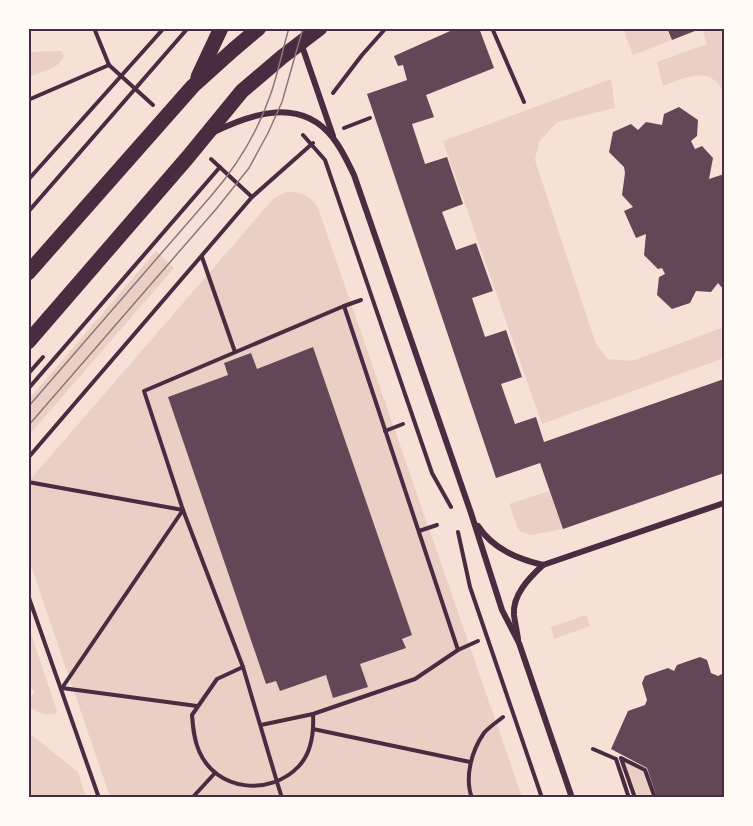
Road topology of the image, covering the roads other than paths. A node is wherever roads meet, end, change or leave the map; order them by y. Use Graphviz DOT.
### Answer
graph roads {
  1 [pos="221,28"];
  2 [pos="260,28"];
  3 [pos="320,28"];
  4 [pos="298,36"];
  5 [pos="194,86"];
  6 [pos="331,134"];
  7 [pos="205,136"];
  8 [pos="28,273"];
  9 [pos="28,342"];
  10 [pos="724,503"];
  11 [pos="472,518"];
  12 [pos="543,565"];
  13 [pos="519,643"];
  14 [pos="572,798"];
  1 -- 5 [label="main road"];
  2 -- 5 [label="main road"];
  3 -- 4 [label="main road"];
  4 -- 6 [label="street"];
  4 -- 7 [label="main road"];
  5 -- 8 [label="main road"];
  6 -- 7 [label="street"];
  6 -- 11 [label="street"];
  7 -- 9 [label="main road"];
  10 -- 12 [label="street"];
  11 -- 12 [label="street"];
  11 -- 13 [label="street"];
  12 -- 13 [label="street"];
  13 -- 14 [label="street"];
}
